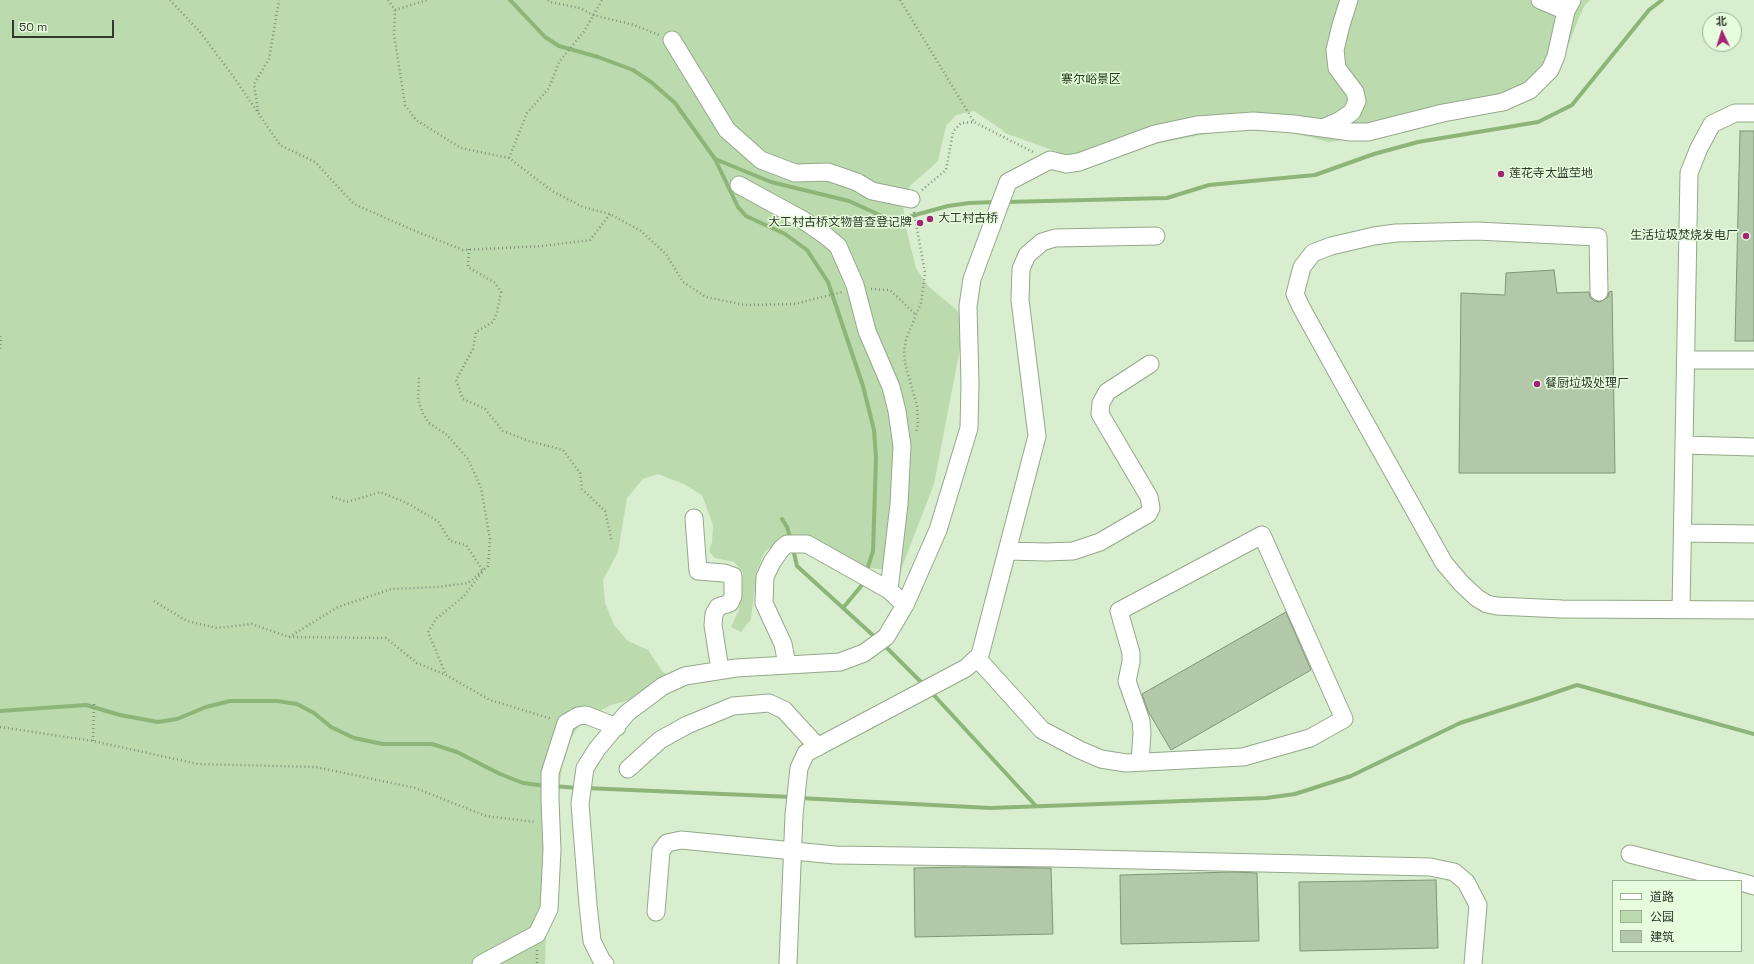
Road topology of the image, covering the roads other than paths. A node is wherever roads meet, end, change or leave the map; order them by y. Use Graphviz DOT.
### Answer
graph roads {
  1 [pos="1349,0"];
  2 [pos="1540,0"];
  3 [pos="1569,6"];
  4 [pos="672,40"];
  5 [pos="1754,113"];
  6 [pos="1321,128"];
  7 [pos="739,185"];
  8 [pos="912,202"];
  9 [pos="1156,236"];
  10 [pos="1599,292"];
  11 [pos="1686,360"];
  12 [pos="1754,360"];
  13 [pos="1150,364"];
  14 [pos="1684,446"];
  15 [pos="1754,447"];
  16 [pos="694,518"];
  17 [pos="1683,533"];
  18 [pos="1754,534"];
  19 [pos="1007,551"];
  20 [pos="889,590"];
  21 [pos="905,605"];
  22 [pos="1681,609"];
  23 [pos="1754,610"];
  24 [pos="977,658"];
  25 [pos="787,664"];
  26 [pos="720,670"];
  27 [pos="617,727"];
  28 [pos="818,747"];
  29 [pos="1140,762"];
  30 [pos="628,769"];
  31 [pos="792,851"];
  32 [pos="1630,854"];
  33 [pos="1732,880"];
  34 [pos="1742,882"];
  35 [pos="1754,886"];
  36 [pos="656,912"];
  37 [pos="481,964"];
  38 [pos="605,964"];
  39 [pos="788,964"];
  40 [pos="1473,964"];
  1 -- 6 [label="street"];
  2 -- 3 [label="street"];
  3 -- 6 [label="street"];
  4 -- 8 [label="street"];
  5 -- 11 [label="street"];
  6 -- 21 [label="street"];
  7 -- 20 [label="street"];
  9 -- 19 [label="street"];
  10 -- 22 [label="street"];
  11 -- 12 [label="street"];
  11 -- 14 [label="street"];
  13 -- 19 [label="street"];
  14 -- 15 [label="street"];
  14 -- 17 [label="street"];
  16 -- 26 [label="street"];
  17 -- 18 [label="street"];
  17 -- 22 [label="street"];
  19 -- 24 [label="street"];
  20 -- 21 [label="street"];
  20 -- 25 [label="street"];
  21 -- 25 [label="street"];
  22 -- 23 [label="street"];
  24 -- 28 [label="street"];
  24 -- 29 [label="street"];
  25 -- 26 [label="street"];
  26 -- 27 [label="street"];
  27 -- 37 [label="street"];
  27 -- 38 [label="street"];
  28 -- 30 [label="street"];
  28 -- 31 [label="street"];
  29 -- 29 [label="street"];
  31 -- 36 [label="street"];
  31 -- 39 [label="street"];
  31 -- 40 [label="street"];
  32 -- 33 [label="street"];
  34 -- 35 [label="street"];
}
